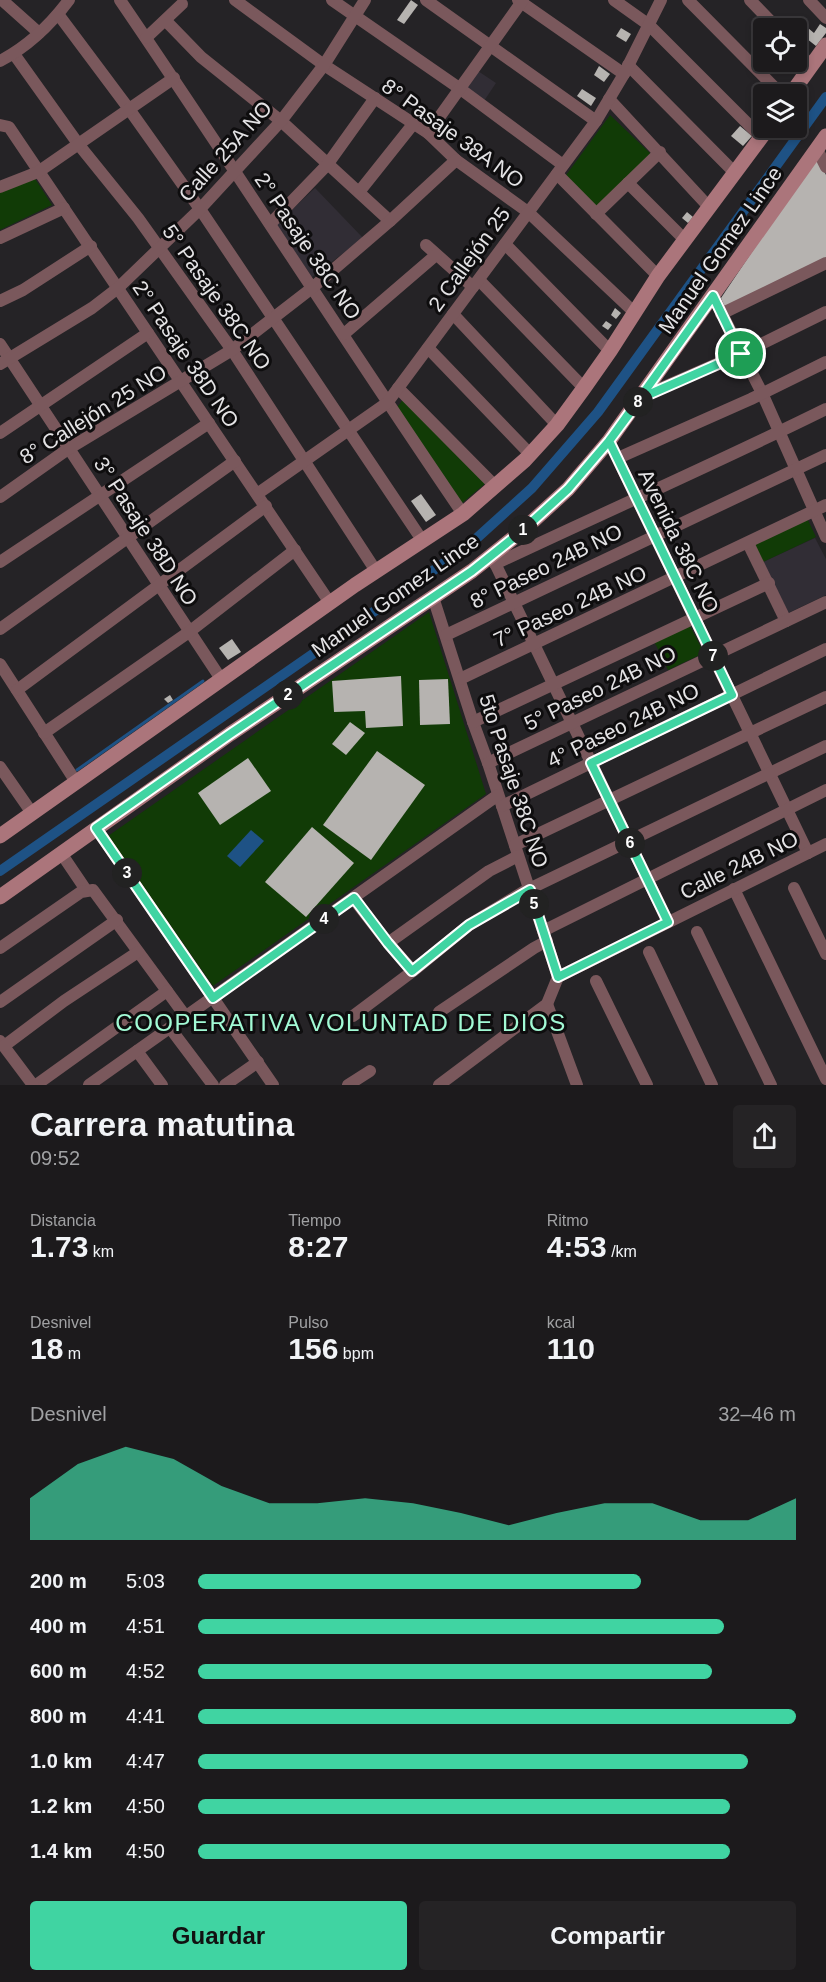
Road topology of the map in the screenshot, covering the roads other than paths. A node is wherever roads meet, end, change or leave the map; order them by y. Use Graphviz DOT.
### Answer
graph roads {
  1 [pos="2,0"];
  2 [pos="69,0"];
  3 [pos="120,0"];
  4 [pos="235,0"];
  5 [pos="332,0"];
  6 [pos="365,0"];
  7 [pos="426,0"];
  8 [pos="614,0"];
  9 [pos="661,0"];
  10 [pos="688,0"];
  11 [pos="750,0"];
  12 [pos="809,0"];
  13 [pos="521,1"];
  14 [pos="182,4"];
  15 [pos="58,14"];
  16 [pos="355,16"];
  17 [pos="767,18"];
  18 [pos="826,18"];
  19 [pos="166,21"];
  20 [pos="649,25"];
  21 [pos="39,33"];
  22 [pos="146,38"];
  23 [pos="489,45"];
  24 [pos="826,45"];
  25 [pos="14,54"];
  26 [pos="0,61"];
  27 [pos="807,61"];
  28 [pos="324,65"];
  29 [pos="812,66"];
  30 [pos="626,70"];
  31 [pos="174,78"];
  32 [pos="771,84"];
  33 [pos="798,84"];
  34 [pos="459,88"];
  35 [pos="375,98"];
  36 [pos="609,99"];
  37 [pos="129,109"];
  38 [pos="281,121"];
  39 [pos="596,121"];
  40 [pos="753,122"];
  41 [pos="414,123"];
  42 [pos="4,126"];
  43 [pos="428,133"];
  44 [pos="760,138"];
  45 [pos="822,142"];
  46 [pos="79,145"];
  47 [pos="660,152"];
  48 [pos="456,160"];
  49 [pos="327,165"];
  50 [pos="826,167"];
  51 [pos="560,170"];
  52 [pos="38,172"];
  53 [pos="235,172"];
  54 [pos="735,173"];
  55 [pos="628,183"];
  56 [pos="0,187"];
  57 [pos="359,192"];
  58 [pos="709,207"];
  59 [pos="64,208"];
  60 [pos="200,209"];
  61 [pos="528,212"];
  62 [pos="596,214"];
  63 [pos="390,221"];
  64 [pos="270,224"];
  65 [pos="0,238"];
  66 [pos="685,240"];
  67 [pos="505,244"];
  68 [pos="426,245"];
  69 [pos="91,246"];
  70 [pos="159,248"];
  71 [pos="436,255"];
  72 [pos="826,263"];
  73 [pos="658,276"];
  74 [pos="476,283"];
  75 [pos="118,288"];
  76 [pos="312,288"];
  77 [pos="713,296"];
  78 [pos="0,301"];
  79 [pos="826,312"];
  80 [pos="635,313"];
  81 [pos="453,314"];
  82 [pos="722,314"];
  83 [pos="274,319"];
  84 [pos="148,333"];
  85 [pos="344,334"];
  86 [pos="0,344"];
  87 [pos="428,348"];
  88 [pos="232,350"];
  89 [pos="610,351"];
  90 [pos="741,354"];
  91 [pos="4,362"];
  92 [pos="826,362"];
  93 [pos="181,381"];
  94 [pos="398,388"];
  95 [pos="584,388"];
  96 [pos="762,393"];
  97 [pos="641,398"];
  98 [pos="387,403"];
  99 [pos="40,406"];
  100 [pos="826,409"];
  101 [pos="209,423"];
  102 [pos="556,425"];
  103 [pos="348,431"];
  104 [pos="778,432"];
  105 [pos="0,433"];
  106 [pos="609,441"];
  107 [pos="69,449"];
  108 [pos="531,454"];
  109 [pos="826,455"];
  110 [pos="618,458"];
  111 [pos="235,461"];
  112 [pos="303,461"];
  113 [pos="795,470"];
  114 [pos="495,486"];
  115 [pos="257,494"];
  116 [pos="99,495"];
  117 [pos="0,497"];
  118 [pos="637,497"];
  119 [pos="826,505"];
  120 [pos="266,507"];
  121 [pos="814,511"];
  122 [pos="463,514"];
  123 [pos="418,534"];
  124 [pos="655,535"];
  125 [pos="826,537"];
  126 [pos="128,538"];
  127 [pos="748,543"];
  128 [pos="295,550"];
  129 [pos="493,560"];
  130 [pos="0,562"];
  131 [pos="376,571"];
  132 [pos="676,578"];
  133 [pos="769,583"];
  134 [pos="159,586"];
  135 [pos="433,597"];
  136 [pos="826,602"];
  137 [pos="330,603"];
  138 [pos="514,603"];
  139 [pos="695,618"];
  140 [pos="786,621"];
  141 [pos="0,629"];
  142 [pos="189,632"];
  143 [pos="446,635"];
  144 [pos="534,645"];
  145 [pos="826,649"];
  146 [pos="713,656"];
  147 [pos="0,664"];
  148 [pos="221,679"];
  149 [pos="460,679"];
  150 [pos="554,685"];
  151 [pos="17,690"];
  152 [pos="732,695"];
  153 [pos="826,697"];
  154 [pos="473,722"];
  155 [pos="572,723"];
  156 [pos="44,733"];
  157 [pos="750,733"];
  158 [pos="826,747"];
  159 [pos="488,763"];
  160 [pos="591,763"];
  161 [pos="0,767"];
  162 [pos="770,774"];
  163 [pos="76,782"];
  164 [pos="826,790"];
  165 [pos="609,800"];
  166 [pos="500,801"];
  167 [pos="787,809"];
  168 [pos="32,813"];
  169 [pos="96,828"];
  170 [pos="0,836"];
  171 [pos="629,842"];
  172 [pos="826,844"];
  173 [pos="517,850"];
  174 [pos="61,853"];
  175 [pos="808,853"];
  176 [pos="647,879"];
  177 [pos="794,888"];
  178 [pos="734,889"];
  179 [pos="86,890"];
  180 [pos="530,890"];
  181 [pos="0,897"];
  182 [pos="354,898"];
  183 [pos="117,920"];
  184 [pos="668,922"];
  185 [pos="697,932"];
  186 [pos="545,936"];
  187 [pos="388,943"];
  188 [pos="0,948"];
  189 [pos="138,952"];
  190 [pos="649,952"];
  191 [pos="826,954"];
  192 [pos="412,971"];
  193 [pos="558,977"];
  194 [pos="596,981"];
  195 [pos="167,991"];
  196 [pos="213,998"];
  197 [pos="0,1002"];
  198 [pos="547,1005"];
  199 [pos="439,1012"];
  200 [pos="353,1016"];
  201 [pos="186,1017"];
  202 [pos="170,1028"];
  203 [pos="2,1043"];
  204 [pos="137,1051"];
  205 [pos="258,1062"];
  206 [pos="370,1071"];
  207 [pos="106,1073"];
  208 [pos="826,1079"];
  209 [pos="34,1085"];
  210 [pos="89,1085"];
  211 [pos="114,1085"];
  212 [pos="162,1085"];
  213 [pos="213,1085"];
  214 [pos="225,1085"];
  215 [pos="273,1085"];
  216 [pos="348,1085"];
  217 [pos="439,1085"];
  218 [pos="577,1085"];
  219 [pos="647,1085"];
  220 [pos="712,1085"];
  221 [pos="771,1085"];
  1 -- 21 [label="street"];
  2 -- 15 [label="street"];
  3 -- 22 [label="street, 2° Pasaje 38C NO"];
  4 -- 28 [label="street, 8° Pasaje 38A NO"];
  5 -- 16 [label="street"];
  6 -- 16 [label="street, Calle 25A NO"];
  7 -- 23 [label="street"];
  8 -- 20 [label="street"];
  9 -- 20 [label="street, 2 Callejón 25"];
  10 -- 32 [label="street"];
  11 -- 17 [label="street"];
  12 -- 18 [label="street"];
  13 -- 23 [label="street"];
  13 -- 30 [label="street"];
  14 -- 19 [label="street"];
  15 -- 21 [label="street"];
  15 -- 37 [label="street"];
  16 -- 28 [label="street, Calle 25A NO"];
  16 -- 34 [label="street"];
  19 -- 22 [label="street"];
  19 -- 38 [label="street"];
  20 -- 30 [label="street, 2 Callejón 25"];
  20 -- 40 [label="street"];
  21 -- 25 [label="street"];
  22 -- 31 [label="street, 2° Pasaje 38C NO"];
  23 -- 34 [label="street"];
  23 -- 39 [label="street"];
  24 -- 29 [label="main road"];
  25 -- 26 [label="street"];
  25 -- 46 [label="street, 5° Pasaje 38C NO"];
  27 -- 29 [label="street"];
  28 -- 35 [label="street, 8° Pasaje 38A NO"];
  28 -- 38 [label="street, Calle 25A NO"];
  29 -- 33 [label="main road"];
  30 -- 36 [label="street, 2 Callejón 25"];
  30 -- 54 [label="street"];
  31 -- 37 [label="street"];
  31 -- 53 [label="street, 2° Pasaje 38C NO"];
  34 -- 43 [label="street"];
  34 -- 51 [label="street"];
  35 -- 41 [label="street, 8° Pasaje 38A NO"];
  35 -- 49 [label="street"];
  36 -- 39 [label="street, 2 Callejón 25"];
  36 -- 47 [label="street"];
  37 -- 46 [label="street"];
  37 -- 60 [label="street"];
  38 -- 49 [label="street"];
  38 -- 53 [label="street, Calle 25A NO"];
  39 -- 51 [label="street, 2 Callejón 25"];
  41 -- 43 [label="street, 8° Pasaje 38A NO"];
  41 -- 57 [label="street"];
  42 -- 52 [label="street, 2° Pasaje 38D NO"];
  43 -- 48 [label="street, 8° Pasaje 38A NO"];
  44 -- 54 [label="main road, Manuel Gomez Lince"];
  45 -- 50 [label="street"];
  45 -- 77 [label="main road, Manuel Gomez Lince"];
  46 -- 52 [label="street"];
  46 -- 70 [label="street, 5° Pasaje 38C NO"];
  47 -- 55 [label="street"];
  47 -- 58 [label="street"];
  48 -- 61 [label="street, 8° Pasaje 38A NO"];
  48 -- 63 [label="street, 8° Callejón 25 NO"];
  49 -- 57 [label="street"];
  49 -- 64 [label="street"];
  51 -- 61 [label="street, 2 Callejón 25"];
  51 -- 62 [label="street"];
  52 -- 56 [label="street"];
  52 -- 59 [label="street, 2° Pasaje 38D NO"];
  53 -- 60 [label="street, Calle 25A NO"];
  53 -- 64 [label="street, 2° Pasaje 38C NO"];
  54 -- 58 [label="main road, Manuel Gomez Lince"];
  55 -- 62 [label="street"];
  55 -- 66 [label="street"];
  57 -- 63 [label="street"];
  58 -- 66 [label="main road, Manuel Gomez Lince"];
  59 -- 65 [label="street"];
  59 -- 69 [label="street, 2° Pasaje 38D NO"];
  60 -- 70 [label="street, Calle 25A NO"];
  60 -- 83 [label="street"];
  61 -- 67 [label="street, 2 Callejón 25"];
  61 -- 80 [label="street, 8° Pasaje 38A NO"];
  62 -- 73 [label="street"];
  63 -- 76 [label="street, 8° Callejón 25 NO"];
  64 -- 76 [label="street, 2° Pasaje 38C NO"];
  66 -- 73 [label="main road, Manuel Gomez Lince"];
  67 -- 74 [label="street, 2 Callejón 25"];
  67 -- 89 [label="street"];
  68 -- 71 [label="street"];
  69 -- 75 [label="street, 2° Pasaje 38D NO"];
  69 -- 78 [label="street"];
  70 -- 75 [label="street, Calle 25A NO"];
  70 -- 88 [label="street, 5° Pasaje 38C NO"];
  71 -- 74 [label="street"];
  71 -- 85 [label="street"];
  72 -- 82 [label="street"];
  73 -- 80 [label="main road, Manuel Gomez Lince"];
  74 -- 81 [label="street, 2 Callejón 25"];
  74 -- 95 [label="street"];
  75 -- 84 [label="street, 2° Pasaje 38D NO"];
  75 -- 91 [label="street, Calle 25A NO"];
  76 -- 83 [label="street, 8° Callejón 25 NO"];
  76 -- 85 [label="street, 2° Pasaje 38C NO"];
  77 -- 82 [label="street"];
  77 -- 97 [label="main road, Manuel Gomez Lince"];
  79 -- 90 [label="street"];
  80 -- 89 [label="main road, Manuel Gomez Lince"];
  81 -- 87 [label="street, 2 Callejón 25"];
  81 -- 102 [label="street"];
  82 -- 90 [label="street"];
  83 -- 88 [label="street, 8° Callejón 25 NO"];
  83 -- 103 [label="street"];
  84 -- 93 [label="street, 2° Pasaje 38D NO"];
  84 -- 99 [label="street"];
  85 -- 98 [label="street, 2° Pasaje 38C NO"];
  86 -- 91 [label="street, 3° Pasaje 38D NO"];
  87 -- 94 [label="street, 2 Callejón 25"];
  87 -- 108 [label="street"];
  88 -- 93 [label="street, 8° Callejón 25 NO"];
  88 -- 112 [label="street, 5° Pasaje 38C NO"];
  89 -- 95 [label="main road, Manuel Gomez Lince"];
  90 -- 96 [label="street"];
  90 -- 97 [label="street"];
  91 -- 99 [label="street, 3° Pasaje 38D NO"];
  92 -- 96 [label="street"];
  93 -- 101 [label="street, 2° Pasaje 38D NO"];
  93 -- 107 [label="street, 8° Callejón 25 NO"];
  94 -- 98 [label="street, 2 Callejón 25"];
  94 -- 114 [label="street"];
  95 -- 102 [label="main road, Manuel Gomez Lince"];
  96 -- 104 [label="street"];
  96 -- 110 [label="street"];
  97 -- 106 [label="main road, Manuel Gomez Lince"];
  98 -- 103 [label="street, 2 Callejón 25"];
  98 -- 122 [label="street, 2° Pasaje 38C NO"];
  99 -- 105 [label="street"];
  99 -- 107 [label="street, 3° Pasaje 38D NO"];
  100 -- 104 [label="street"];
  101 -- 111 [label="street, 2° Pasaje 38D NO"];
  101 -- 116 [label="street"];
  102 -- 108 [label="main road, Manuel Gomez Lince"];
  103 -- 112 [label="street, 2 Callejón 25"];
  103 -- 123 [label="street"];
  104 -- 113 [label="street"];
  104 -- 118 [label="street"];
  106 -- 110 [label="street, Avenida 38C NO"];
  106 -- 129 [label="main road, Manuel Gomez Lince"];
  107 -- 116 [label="street, 3° Pasaje 38D NO"];
  107 -- 117 [label="street, 8° Callejón 25 NO"];
  108 -- 114 [label="main road, Manuel Gomez Lince"];
  109 -- 113 [label="street, 8° Paseo 24B NO"];
  110 -- 118 [label="street, Avenida 38C NO"];
  111 -- 115 [label="street, 2° Pasaje 38D NO"];
  111 -- 126 [label="street"];
  112 -- 115 [label="street, 2 Callejón 25"];
  112 -- 131 [label="street, 5° Pasaje 38C NO"];
  113 -- 121 [label="street"];
  113 -- 124 [label="street, 8° Paseo 24B NO"];
  114 -- 122 [label="main road, Manuel Gomez Lince"];
  115 -- 120 [label="street, 2° Pasaje 38D NO"];
  116 -- 126 [label="street, 3° Pasaje 38D NO"];
  116 -- 130 [label="street"];
  118 -- 124 [label="street, Avenida 38C NO"];
  118 -- 129 [label="street"];
  119 -- 121 [label="street, 7° Paseo 24B NO"];
  120 -- 128 [label="street, 2° Pasaje 38D NO"];
  120 -- 134 [label="street"];
  121 -- 125 [label="street"];
  121 -- 127 [label="street, 7° Paseo 24B NO"];
  122 -- 131 [label="main road, Manuel Gomez Lince"];
  124 -- 132 [label="street, Avenida 38C NO"];
  124 -- 138 [label="street, 8° Paseo 24B NO"];
  126 -- 134 [label="street, 3° Pasaje 38D NO"];
  126 -- 141 [label="street"];
  127 -- 132 [label="street, 7° Paseo 24B NO"];
  127 -- 133 [label="street"];
  128 -- 137 [label="street, 2° Pasaje 38D NO"];
  128 -- 142 [label="street"];
  129 -- 135 [label="main road, Manuel Gomez Lince"];
  129 -- 138 [label="street"];
  131 -- 137 [label="main road, Manuel Gomez Lince"];
  132 -- 139 [label="street, Avenida 38C NO"];
  132 -- 144 [label="street, 7° Paseo 24B NO"];
  133 -- 139 [label="street"];
  133 -- 140 [label="street"];
  134 -- 142 [label="street, 3° Pasaje 38D NO"];
  134 -- 151 [label="street"];
  135 -- 143 [label="street, 5to Pasaje 38C NO"];
  135 -- 169 [label="main road, Manuel Gomez Lince"];
  136 -- 140 [label="street, 5° Paseo 24B NO"];
  137 -- 148 [label="main road, Manuel Gomez Lince"];
  138 -- 143 [label="street, 8° Paseo 24B NO"];
  138 -- 144 [label="street"];
  139 -- 146 [label="street, Avenida 38C NO"];
  139 -- 150 [label="street"];
  140 -- 146 [label="street, 5° Paseo 24B NO"];
  142 -- 148 [label="street, 3° Pasaje 38D NO"];
  142 -- 156 [label="street"];
  143 -- 149 [label="street, 5to Pasaje 38C NO"];
  144 -- 149 [label="street, 7° Paseo 24B NO"];
  144 -- 150 [label="street"];
  145 -- 152 [label="street, 4° Paseo 24B NO"];
  146 -- 152 [label="street, Avenida 38C NO"];
  146 -- 155 [label="street, 5° Paseo 24B NO"];
  147 -- 151 [label="street"];
  148 -- 163 [label="main road, Manuel Gomez Lince"];
  149 -- 154 [label="street, 5to Pasaje 38C NO"];
  150 -- 154 [label="street"];
  150 -- 155 [label="street"];
  151 -- 156 [label="street"];
  152 -- 157 [label="street, Avenida 38C NO"];
  152 -- 160 [label="street, 4° Paseo 24B NO"];
  153 -- 157 [label="street"];
  154 -- 159 [label="street, 5to Pasaje 38C NO"];
  155 -- 159 [label="street, 5° Paseo 24B NO"];
  155 -- 160 [label="street"];
  156 -- 163 [label="street"];
  157 -- 162 [label="street, Avenida 38C NO"];
  157 -- 165 [label="street"];
  158 -- 162 [label="street"];
  159 -- 166 [label="street, 5to Pasaje 38C NO"];
  160 -- 165 [label="street"];
  160 -- 166 [label="street, 4° Paseo 24B NO"];
  161 -- 168 [label="street"];
  162 -- 167 [label="street, Avenida 38C NO"];
  162 -- 171 [label="street"];
  163 -- 168 [label="main road, Manuel Gomez Lince"];
  164 -- 167 [label="street"];
  165 -- 171 [label="street"];
  165 -- 173 [label="street"];
  166 -- 173 [label="street, 5to Pasaje 38C NO"];
  166 -- 182 [label="street, 4° Paseo 24B NO"];
  167 -- 175 [label="street, Avenida 38C NO"];
  167 -- 176 [label="street"];
  168 -- 170 [label="main road, Manuel Gomez Lince"];
  169 -- 174 [label="main road, Manuel Gomez Lince"];
  169 -- 196 [label="street"];
  171 -- 176 [label="street"];
  171 -- 180 [label="street"];
  172 -- 175 [label="street, Calle 24B NO"];
  173 -- 180 [label="street, 5to Pasaje 38C NO"];
  173 -- 187 [label="street"];
  174 -- 179 [label="street"];
  174 -- 181 [label="main road, Manuel Gomez Lince"];
  175 -- 178 [label="street, Calle 24B NO"];
  176 -- 184 [label="street"];
  176 -- 186 [label="street"];
  177 -- 191 [label="street"];
  178 -- 184 [label="street, Calle 24B NO"];
  178 -- 208 [label="street"];
  179 -- 183 [label="street"];
  179 -- 188 [label="street"];
  180 -- 186 [label="street, 5to Pasaje 38C NO"];
  180 -- 192 [label="street"];
  182 -- 187 [label="street"];
  182 -- 196 [label="street, 4° Paseo 24B NO"];
  183 -- 189 [label="street"];
  183 -- 197 [label="street"];
  184 -- 193 [label="street, Calle 24B NO"];
  185 -- 221 [label="street"];
  186 -- 193 [label="street, 5to Pasaje 38C NO"];
  186 -- 199 [label="street"];
  187 -- 192 [label="street"];
  189 -- 195 [label="street"];
  189 -- 203 [label="street"];
  190 -- 220 [label="street"];
  192 -- 200 [label="street"];
  193 -- 198 [label="street"];
  194 -- 219 [label="street"];
  195 -- 201 [label="street"];
  195 -- 209 [label="street"];
  196 -- 201 [label="street, 4° Paseo 24B NO"];
  196 -- 205 [label="street"];
  198 -- 217 [label="street"];
  198 -- 218 [label="street"];
  201 -- 202 [label="street, 4° Paseo 24B NO"];
  202 -- 204 [label="street, 4° Paseo 24B NO"];
  202 -- 213 [label="street"];
  203 -- 209 [label="street"];
  204 -- 207 [label="street, 4° Paseo 24B NO"];
  204 -- 212 [label="street"];
  205 -- 214 [label="street"];
  205 -- 215 [label="street"];
  206 -- 216 [label="street"];
  207 -- 210 [label="street, 4° Paseo 24B NO"];
  207 -- 211 [label="street"];
}
